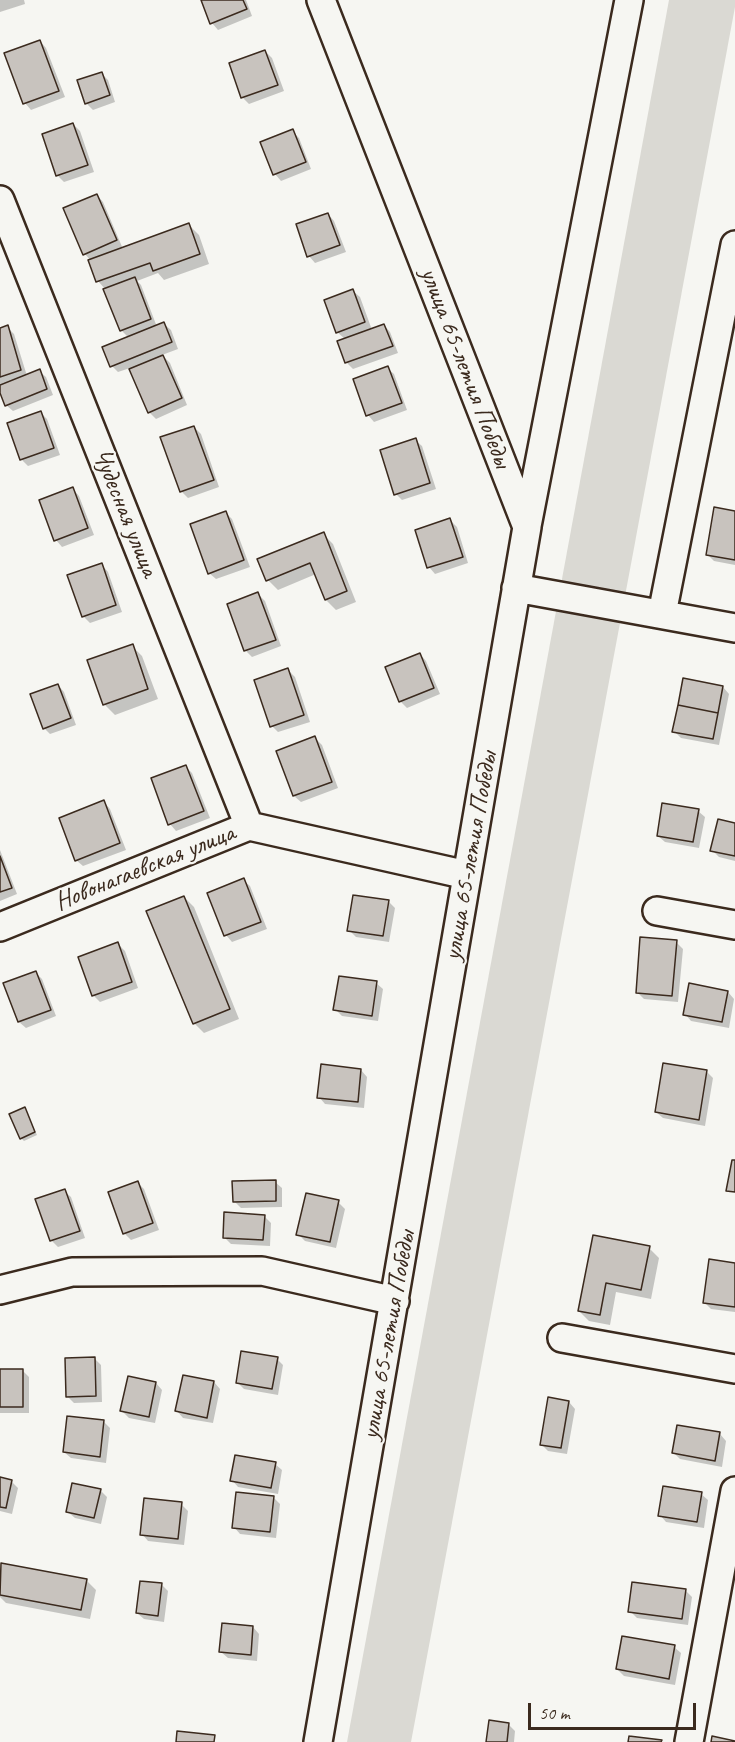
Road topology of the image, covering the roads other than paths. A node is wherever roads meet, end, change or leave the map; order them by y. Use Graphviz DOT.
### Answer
graph roads {
  1 [pos="321,0"];
  2 [pos="629,0"];
  3 [pos="0,200"];
  4 [pos="735,245"];
  5 [pos="727,329"];
  6 [pos="527,527"];
  7 [pos="516,588"];
  8 [pos="662,614"];
  9 [pos="735,628"];
  10 [pos="249,826"];
  11 [pos="468,874"];
  12 [pos="657,911"];
  13 [pos="735,925"];
  14 [pos="0,927"];
  15 [pos="0,1290"];
  16 [pos="395,1301"];
  17 [pos="562,1338"];
  18 [pos="735,1369"];
  19 [pos="735,1491"];
  20 [pos="318,1742"];
  21 [pos="688,1742"];
  1 -- 6 [label="street, улица 65-летия Победы"];
  2 -- 6 [label="street"];
  3 -- 10 [label="street, Чудесная улица"];
  4 -- 5 [label="street"];
  5 -- 8 [label="street"];
  6 -- 7 [label="street, улица 65-летия Победы"];
  7 -- 8 [label="street"];
  7 -- 11 [label="street, улица 65-летия Победы"];
  8 -- 9 [label="street"];
  10 -- 11 [label="street, Новонагаевская улица"];
  10 -- 14 [label="street, Новонагаевская улица"];
  11 -- 16 [label="street, улица 65-летия Победы"];
  12 -- 13 [label="street"];
  15 -- 16 [label="street"];
  16 -- 20 [label="street, улица 65-летия Победы"];
  17 -- 18 [label="street"];
  19 -- 21 [label="street"];
}
